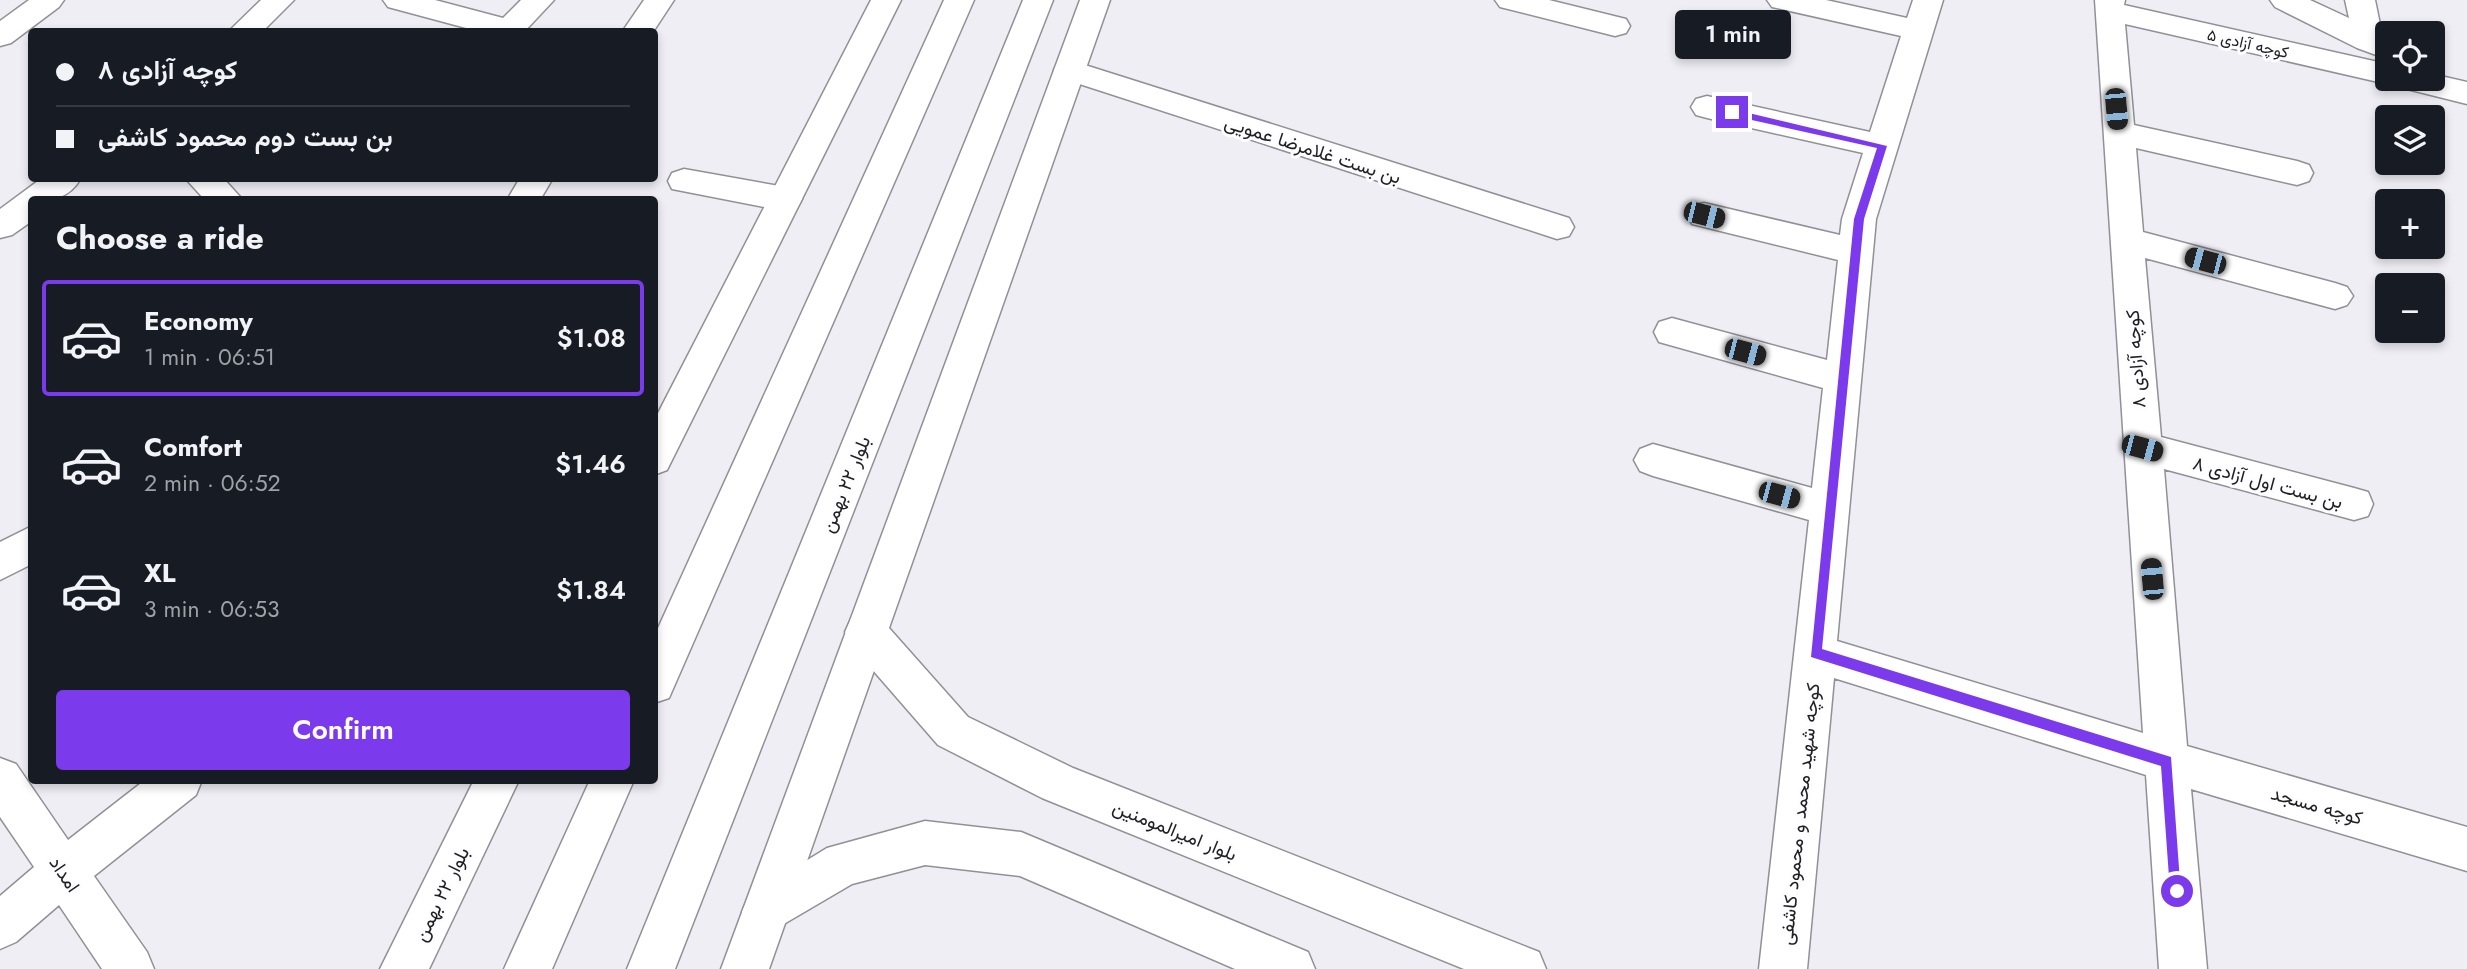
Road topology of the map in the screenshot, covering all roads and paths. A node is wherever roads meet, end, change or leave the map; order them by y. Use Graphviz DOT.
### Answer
graph roads {
  1 [pos="49,0"];
  2 [pos="279,0"];
  3 [pos="398,0"];
  4 [pos="539,0"];
  5 [pos="659,0"];
  6 [pos="886,0"];
  7 [pos="960,0"];
  8 [pos="1038,0"];
  9 [pos="1095,0"];
  10 [pos="1510,0"];
  11 [pos="1782,0"];
  12 [pos="2285,0"];
  13 [pos="2360,0"];
  14 [pos="2110,6"];
  15 [pos="1923,15"];
  16 [pos="13,25"];
  17 [pos="1615,26"];
  18 [pos="248,28"];
  19 [pos="505,28"];
  20 [pos="510,28"];
  21 [pos="640,28"];
  22 [pos="2375,40"];
  23 [pos="2375,44"];
  24 [pos="1069,70"];
  25 [pos="2375,71"];
  26 [pos="2445,76"];
  27 [pos="2467,85"];
  28 [pos="2445,88"];
  29 [pos="2467,93"];
  30 [pos="1707,107"];
  31 [pos="2118,133"];
  32 [pos="1882,146"];
  33 [pos="2297,173"];
  34 [pos="684,181"];
  35 [pos="60,182"];
  36 [pos="206,182"];
  37 [pos="41,196"];
  38 [pos="222,196"];
  39 [pos="785,200"];
  40 [pos="28,206"];
  41 [pos="1704,215"];
  42 [pos="0,226"];
  43 [pos="1558,227"];
  44 [pos="2126,240"];
  45 [pos="1856,252"];
  46 [pos="2335,296"];
  47 [pos="1672,332"];
  48 [pos="1843,379"];
  49 [pos="659,438"];
  50 [pos="2142,448"];
  51 [pos="1653,460"];
  52 [pos="2354,504"];
  53 [pos="1830,509"];
  54 [pos="28,545"];
  55 [pos="0,563"];
  56 [pos="866,632"];
  57 [pos="1815,653"];
  58 [pos="658,675"];
  59 [pos="2167,761"];
  60 [pos="0,779"];
  61 [pos="175,784"];
  62 [pos="495,784"];
  63 [pos="610,784"];
  64 [pos="2467,849"];
  65 [pos="63,872"];
  66 [pos="765,912"];
  67 [pos="0,926"];
  68 [pos="130,969"];
  69 [pos="404,969"];
  70 [pos="528,969"];
  71 [pos="651,969"];
  72 [pos="745,969"];
  73 [pos="1291,969"];
  74 [pos="1522,969"];
  75 [pos="1783,969"];
  76 [pos="2183,969"];
  1 -- 16 [label="street"];
  2 -- 18 [label="street"];
  3 -- 19 [label="street"];
  4 -- 20 [label="street"];
  5 -- 21 [label="street"];
  6 -- 39 [label="street"];
  7 -- 58 [label="street"];
  8 -- 71 [label="street, بلوار ۲۲ بهمن"];
  9 -- 24 [label="street"];
  10 -- 17 [label="street"];
  11 -- 15 [label="street"];
  12 -- 23 [label="street"];
  13 -- 22 [label="street"];
  14 -- 25 [label="street, کوچه آزادی ۵"];
  14 -- 31 [label="street, کوچه آزادی ۸"];
  15 -- 32 [label="street, کوچه شهید محمد و محمود کاشفی"];
  24 -- 43 [label="street, بن بست غلامرضا عمویی"];
  24 -- 56 [label="street"];
  26 -- 27 [label="street"];
  28 -- 29 [label="street"];
  30 -- 32 [label="street"];
  31 -- 33 [label="street"];
  31 -- 44 [label="street, کوچه آزادی ۸"];
  32 -- 45 [label="street, کوچه شهید محمد و محمود کاشفی"];
  34 -- 39 [label="street"];
  35 -- 37 [label="street"];
  36 -- 38 [label="street"];
  39 -- 49 [label="street"];
  40 -- 42 [label="street"];
  41 -- 45 [label="street"];
  44 -- 46 [label="street"];
  44 -- 50 [label="street, کوچه آزادی ۸"];
  45 -- 48 [label="street, کوچه شهید محمد و محمود کاشفی"];
  47 -- 48 [label="street"];
  48 -- 53 [label="street, کوچه شهید محمد و محمود کاشفی"];
  50 -- 52 [label="street, بن بست اول آزادی ۸"];
  50 -- 59 [label="street, کوچه آزادی ۸"];
  51 -- 53 [label="street"];
  53 -- 57 [label="street, کوچه شهید محمد و محمود کاشفی"];
  54 -- 55 [label="street"];
  56 -- 66 [label="street"];
  56 -- 74 [label="street, بلوار امیرالمومنین"];
  57 -- 59 [label="street, کوچه مسجد"];
  57 -- 75 [label="street, کوچه شهید محمد و محمود کاشفی"];
  59 -- 64 [label="street, کوچه مسجد"];
  59 -- 76 [label="street, کوچه آزادی ۸"];
  60 -- 65 [label="street, امداد"];
  61 -- 65 [label="street"];
  62 -- 69 [label="street, بلوار ۲۲ بهمن"];
  63 -- 70 [label="street"];
  65 -- 67 [label="street"];
  65 -- 68 [label="street, امداد"];
  66 -- 72 [label="street"];
  66 -- 73 [label="street"];
}
